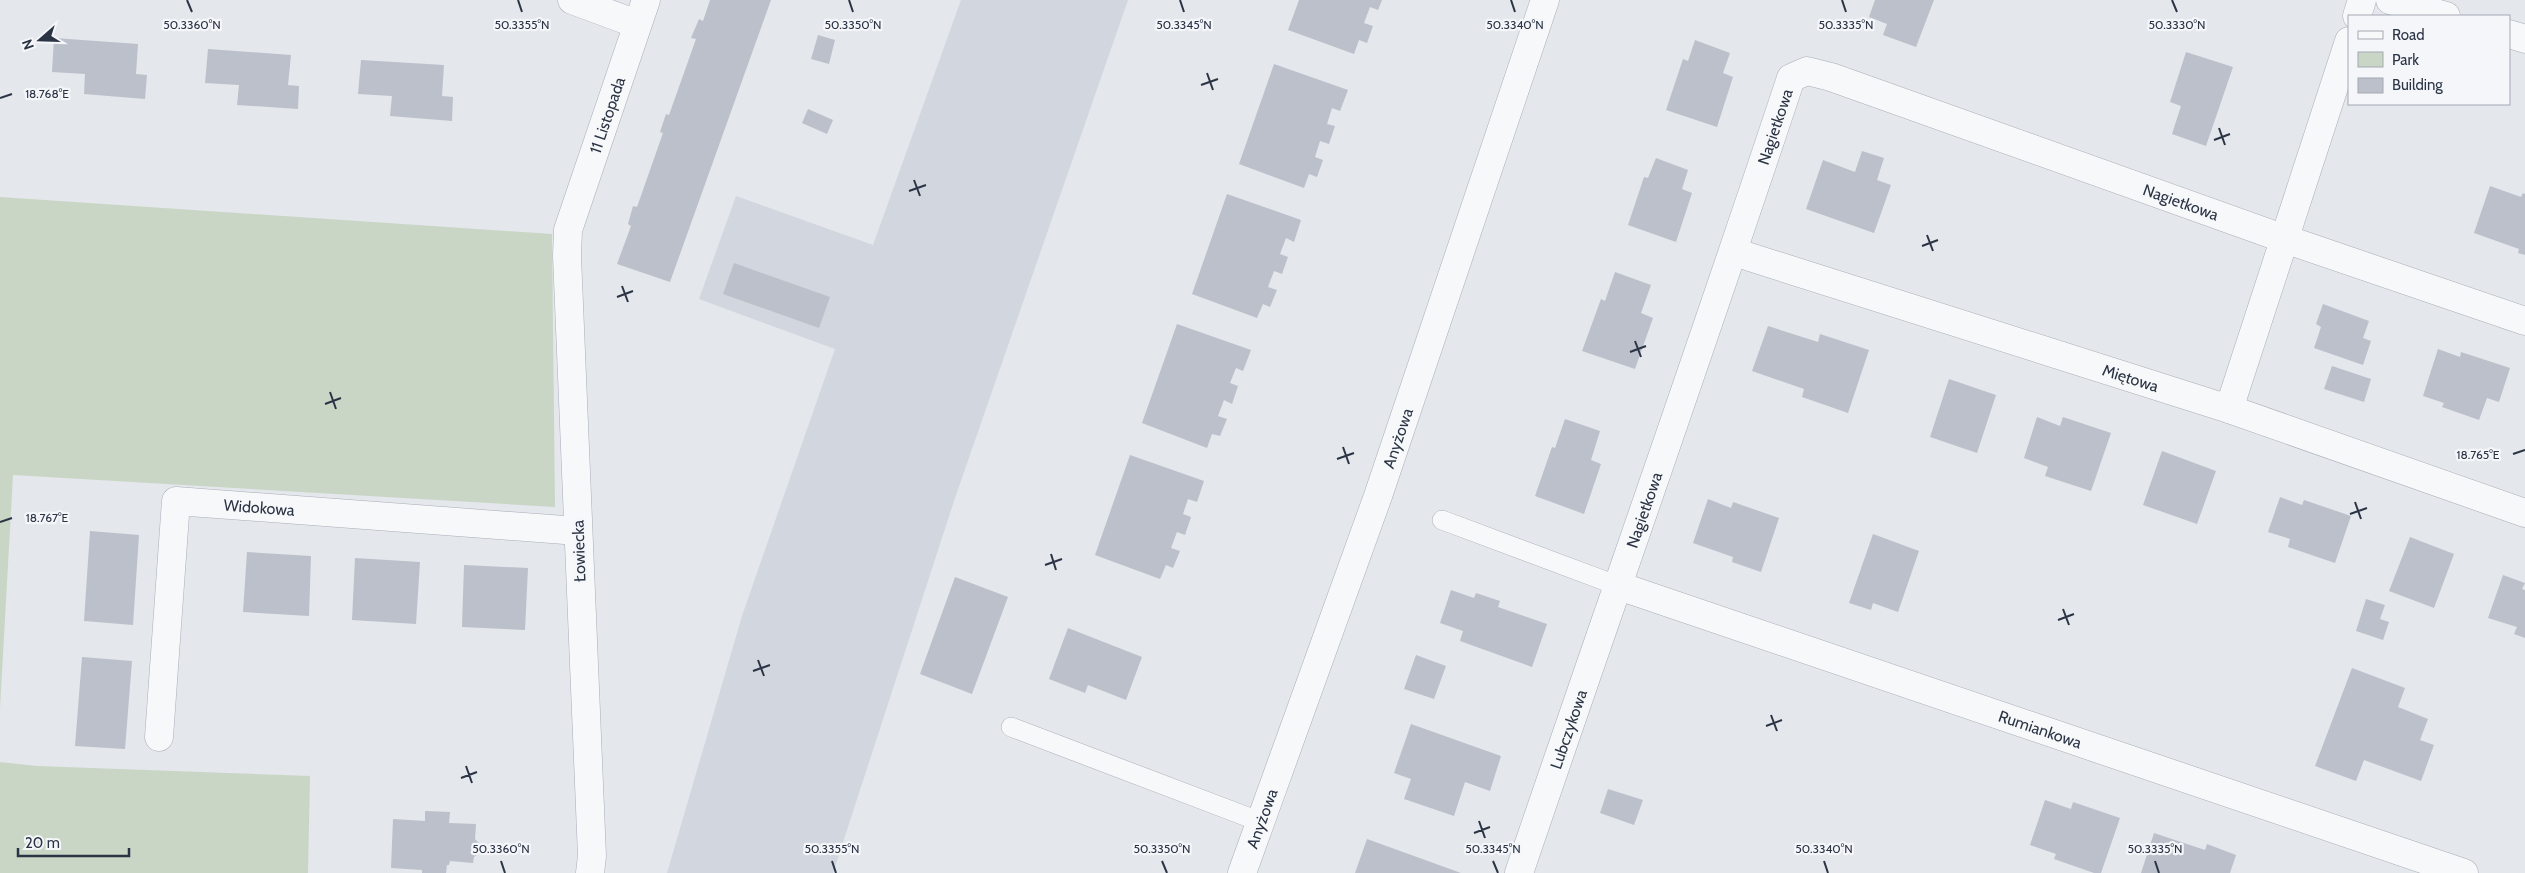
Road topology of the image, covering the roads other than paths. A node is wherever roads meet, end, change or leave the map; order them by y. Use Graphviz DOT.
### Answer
graph roads {
  1 [pos="572,0"];
  2 [pos="1546,0"];
  3 [pos="2362,0"];
  4 [pos="2390,0"];
  5 [pos="642,12"];
  6 [pos="2357,15"];
  7 [pos="2442,15"];
  8 [pos="2510,34"];
  9 [pos="2525,39"];
  10 [pos="2348,44"];
  11 [pos="568,230"];
  12 [pos="2284,239"];
  13 [pos="1734,252"];
  14 [pos="2525,321"];
  15 [pos="2229,409"];
  16 [pos="2525,513"];
  17 [pos="1442,520"];
  18 [pos="578,531"];
  19 [pos="1616,585"];
  20 [pos="1011,726"];
  21 [pos="159,738"];
  22 [pos="1261,822"];
  23 [pos="590,873"];
  24 [pos="1242,873"];
  25 [pos="1520,873"];
  26 [pos="2464,873"];
  1 -- 5 [label="street"];
  2 -- 22 [label="street, Anyżowa"];
  3 -- 6 [label="street"];
  4 -- 7 [label="street"];
  5 -- 11 [label="street, 11 Listopada"];
  8 -- 9 [label="street"];
  10 -- 12 [label="street"];
  11 -- 18 [label="street, Łowiecka"];
  12 -- 13 [label="street, Nagietkowa"];
  12 -- 14 [label="street, Nagietkowa"];
  12 -- 15 [label="street"];
  13 -- 15 [label="street, Miętowa"];
  13 -- 19 [label="street, Nagietkowa"];
  15 -- 16 [label="street, Miętowa"];
  17 -- 19 [label="lane"];
  18 -- 21 [label="street, Widokowa"];
  18 -- 23 [label="street, Łowiecka"];
  19 -- 25 [label="street, Lubczykowa"];
  19 -- 26 [label="street, Rumiankowa"];
  20 -- 22 [label="lane"];
  22 -- 24 [label="street, Anyżowa"];
}
